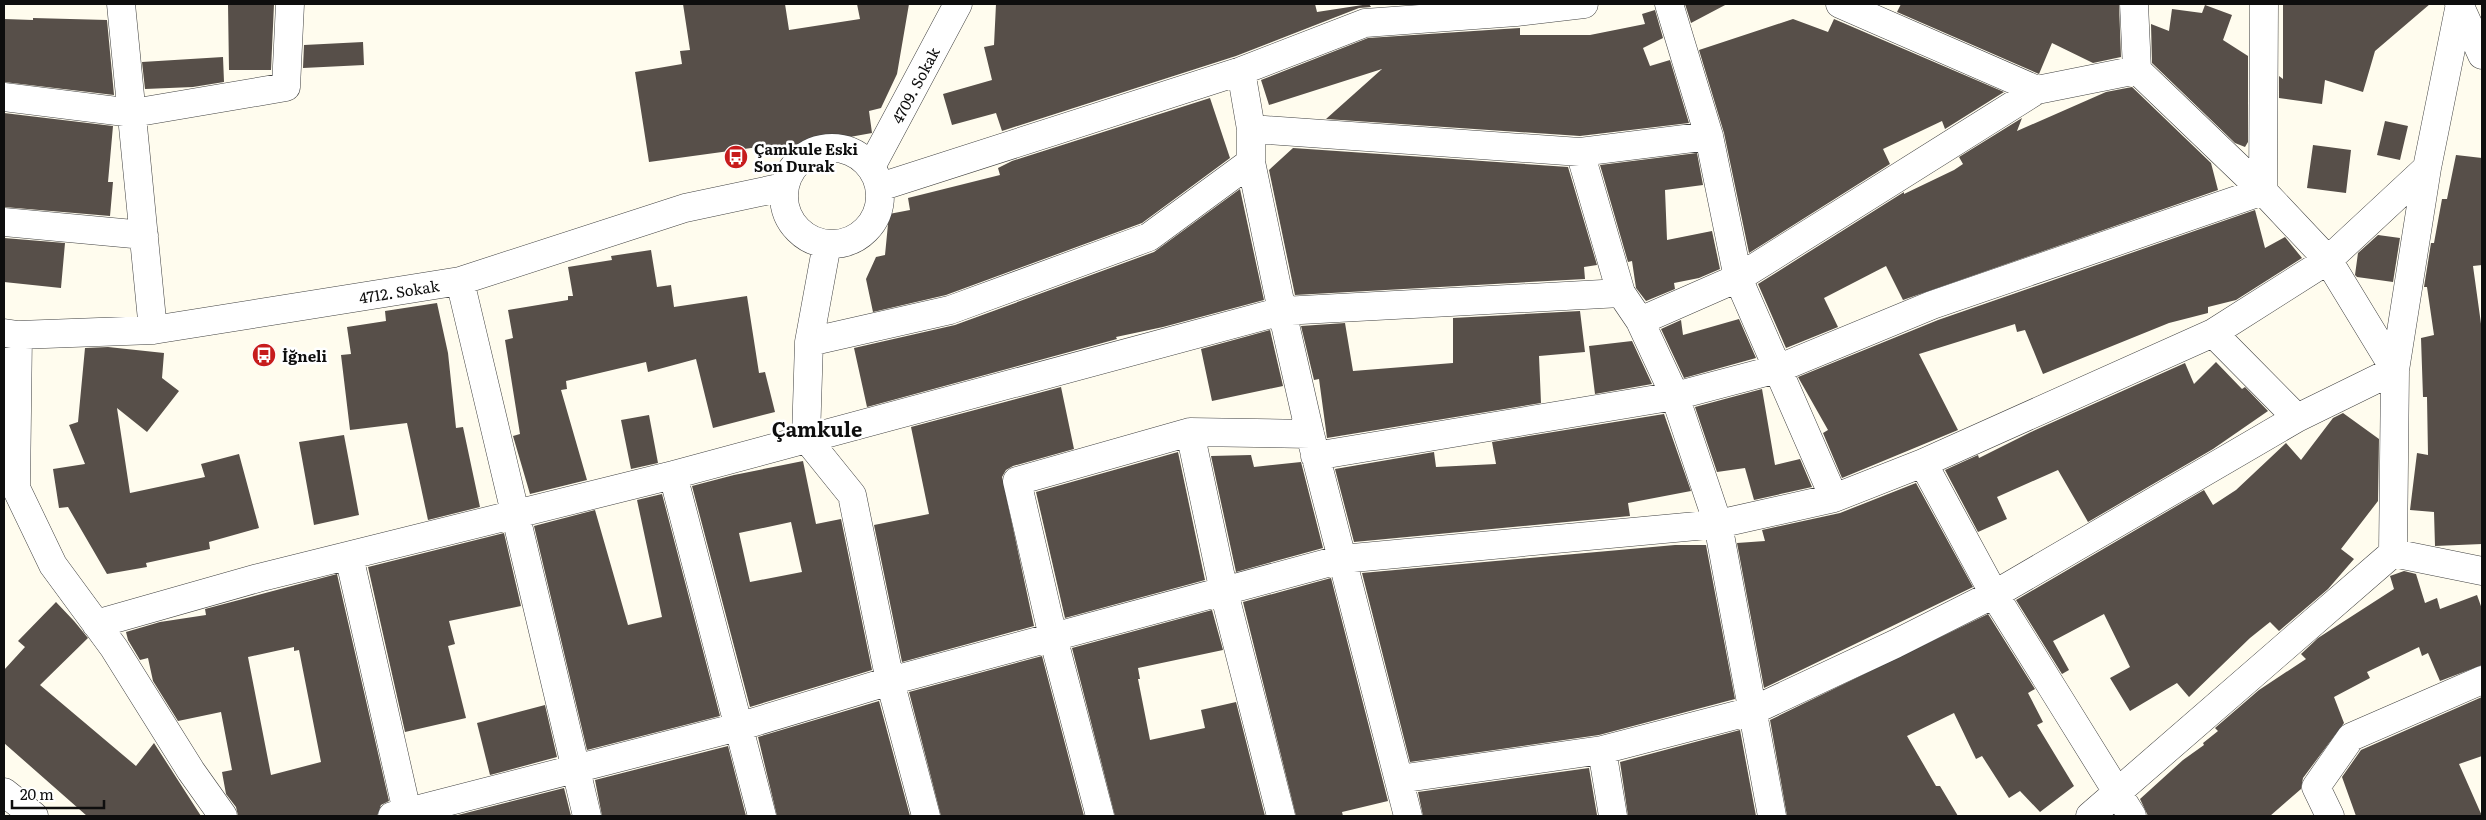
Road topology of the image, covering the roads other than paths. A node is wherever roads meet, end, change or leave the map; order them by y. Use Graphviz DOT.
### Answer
graph roads {
  1 [pos="121,4"];
  2 [pos="290,4"];
  3 [pos="958,4"];
  4 [pos="1584,4"];
  5 [pos="1669,4"];
  6 [pos="1840,4"];
  7 [pos="2134,4"];
  8 [pos="2264,4"];
  9 [pos="2460,4"];
  10 [pos="1516,8"];
  11 [pos="2482,55"];
  12 [pos="2137,70"];
  13 [pos="1241,71"];
  14 [pos="2037,90"];
  15 [pos="4,97"];
  16 [pos="133,113"];
  17 [pos="1251,129"];
  18 [pos="1709,136"];
  19 [pos="1580,152"];
  20 [pos="1251,162"];
  21 [pos="2427,168"];
  22 [pos="876,177"];
  23 [pos="784,187"];
  24 [pos="2263,191"];
  25 [pos="4,222"];
  26 [pos="144,235"];
  27 [pos="827,244"];
  28 [pos="2328,260"];
  29 [pos="1738,278"];
  30 [pos="460,281"];
  31 [pos="1621,293"];
  32 [pos="1282,311"];
  33 [pos="1640,321"];
  34 [pos="153,330"];
  35 [pos="2213,333"];
  36 [pos="11,334"];
  37 [pos="809,342"];
  38 [pos="1778,369"];
  39 [pos="2396,370"];
  40 [pos="1675,396"];
  41 [pos="2297,418"];
  42 [pos="1190,432"];
  43 [pos="806,438"];
  44 [pos="1312,445"];
  45 [pos="1923,463"];
  46 [pos="673,475"];
  47 [pos="1834,498"];
  48 [pos="514,516"];
  49 [pos="1718,524"];
  50 [pos="2393,553"];
  51 [pos="348,556"];
  52 [pos="1342,559"];
  53 [pos="2482,571"];
  54 [pos="1224,592"];
  55 [pos="1994,594"];
  56 [pos="96,624"];
  57 [pos="1053,637"];
  58 [pos="2482,680"];
  59 [pos="890,681"];
  60 [pos="1752,711"];
  61 [pos="738,727"];
  62 [pos="1602,750"];
  63 [pos="575,769"];
  64 [pos="1399,779"];
  65 [pos="2118,792"];
  66 [pos="402,815"];
  67 [pos="223,816"];
  68 [pos="587,816"];
  69 [pos="762,816"];
  70 [pos="926,816"];
  71 [pos="1100,816"];
  72 [pos="1281,816"];
  73 [pos="1406,816"];
  74 [pos="1613,816"];
  75 [pos="1772,816"];
  76 [pos="2090,816"];
  77 [pos="2132,816"];
  78 [pos="2330,816"];
  1 -- 16 [label="street"];
  2 -- 16 [label="street"];
  3 -- 22 [label="street, 4709. Sokak"];
  4 -- 10 [label="street"];
  5 -- 18 [label="street"];
  6 -- 14 [label="street"];
  7 -- 12 [label="street"];
  8 -- 24 [label="street"];
  9 -- 11 [label="street"];
  9 -- 21 [label="street"];
  10 -- 13 [label="street"];
  12 -- 14 [label="street"];
  12 -- 24 [label="street"];
  13 -- 17 [label="street"];
  13 -- 22 [label="street"];
  14 -- 29 [label="street"];
  15 -- 16 [label="street"];
  16 -- 26 [label="street"];
  17 -- 19 [label="street"];
  17 -- 20 [label="street"];
  18 -- 19 [label="street"];
  18 -- 29 [label="street"];
  19 -- 31 [label="street"];
  20 -- 32 [label="street"];
  20 -- 37 [label="street"];
  21 -- 28 [label="street"];
  21 -- 39 [label="street"];
  22 -- 23 [label="street"];
  22 -- 27 [label="street"];
  23 -- 27 [label="street"];
  23 -- 30 [label="street, 4712. Sokak"];
  24 -- 28 [label="street"];
  24 -- 38 [label="street"];
  25 -- 26 [label="street"];
  26 -- 34 [label="street"];
  27 -- 37 [label="street"];
  28 -- 35 [label="street"];
  28 -- 39 [label="street"];
  29 -- 33 [label="street"];
  29 -- 38 [label="street"];
  30 -- 34 [label="street, 4712. Sokak"];
  30 -- 48 [label="street"];
  31 -- 32 [label="street"];
  31 -- 33 [label="street"];
  32 -- 43 [label="street"];
  32 -- 44 [label="street"];
  33 -- 40 [label="street"];
  34 -- 36 [label="street, 4712. Sokak"];
  35 -- 41 [label="street"];
  35 -- 45 [label="street"];
  36 -- 56 [label="street"];
  37 -- 43 [label="street"];
  38 -- 40 [label="street"];
  38 -- 47 [label="street"];
  39 -- 41 [label="street"];
  39 -- 50 [label="street"];
  40 -- 44 [label="street"];
  40 -- 49 [label="street"];
  41 -- 55 [label="street"];
  42 -- 44 [label="street"];
  42 -- 54 [label="street"];
  42 -- 57 [label="street"];
  43 -- 46 [label="street"];
  43 -- 59 [label="street"];
  44 -- 52 [label="street"];
  45 -- 47 [label="street"];
  45 -- 55 [label="street"];
  46 -- 48 [label="street"];
  46 -- 61 [label="street"];
  47 -- 49 [label="street"];
  48 -- 51 [label="street"];
  48 -- 63 [label="street"];
  49 -- 52 [label="street"];
  49 -- 60 [label="street"];
  50 -- 53 [label="street"];
  50 -- 65 [label="street"];
  51 -- 56 [label="street"];
  51 -- 66 [label="street"];
  52 -- 54 [label="street"];
  52 -- 64 [label="street"];
  54 -- 57 [label="street"];
  54 -- 72 [label="street"];
  55 -- 60 [label="street"];
  55 -- 65 [label="street"];
  56 -- 67 [label="street"];
  57 -- 59 [label="street"];
  57 -- 71 [label="street"];
  58 -- 78 [label="street"];
  59 -- 61 [label="street"];
  59 -- 70 [label="street"];
  60 -- 62 [label="street"];
  60 -- 75 [label="street"];
  61 -- 63 [label="street"];
  61 -- 69 [label="street"];
  62 -- 64 [label="street"];
  62 -- 74 [label="street"];
  63 -- 66 [label="street"];
  63 -- 68 [label="street"];
  64 -- 73 [label="street"];
  65 -- 76 [label="street"];
  65 -- 77 [label="street"];
}
